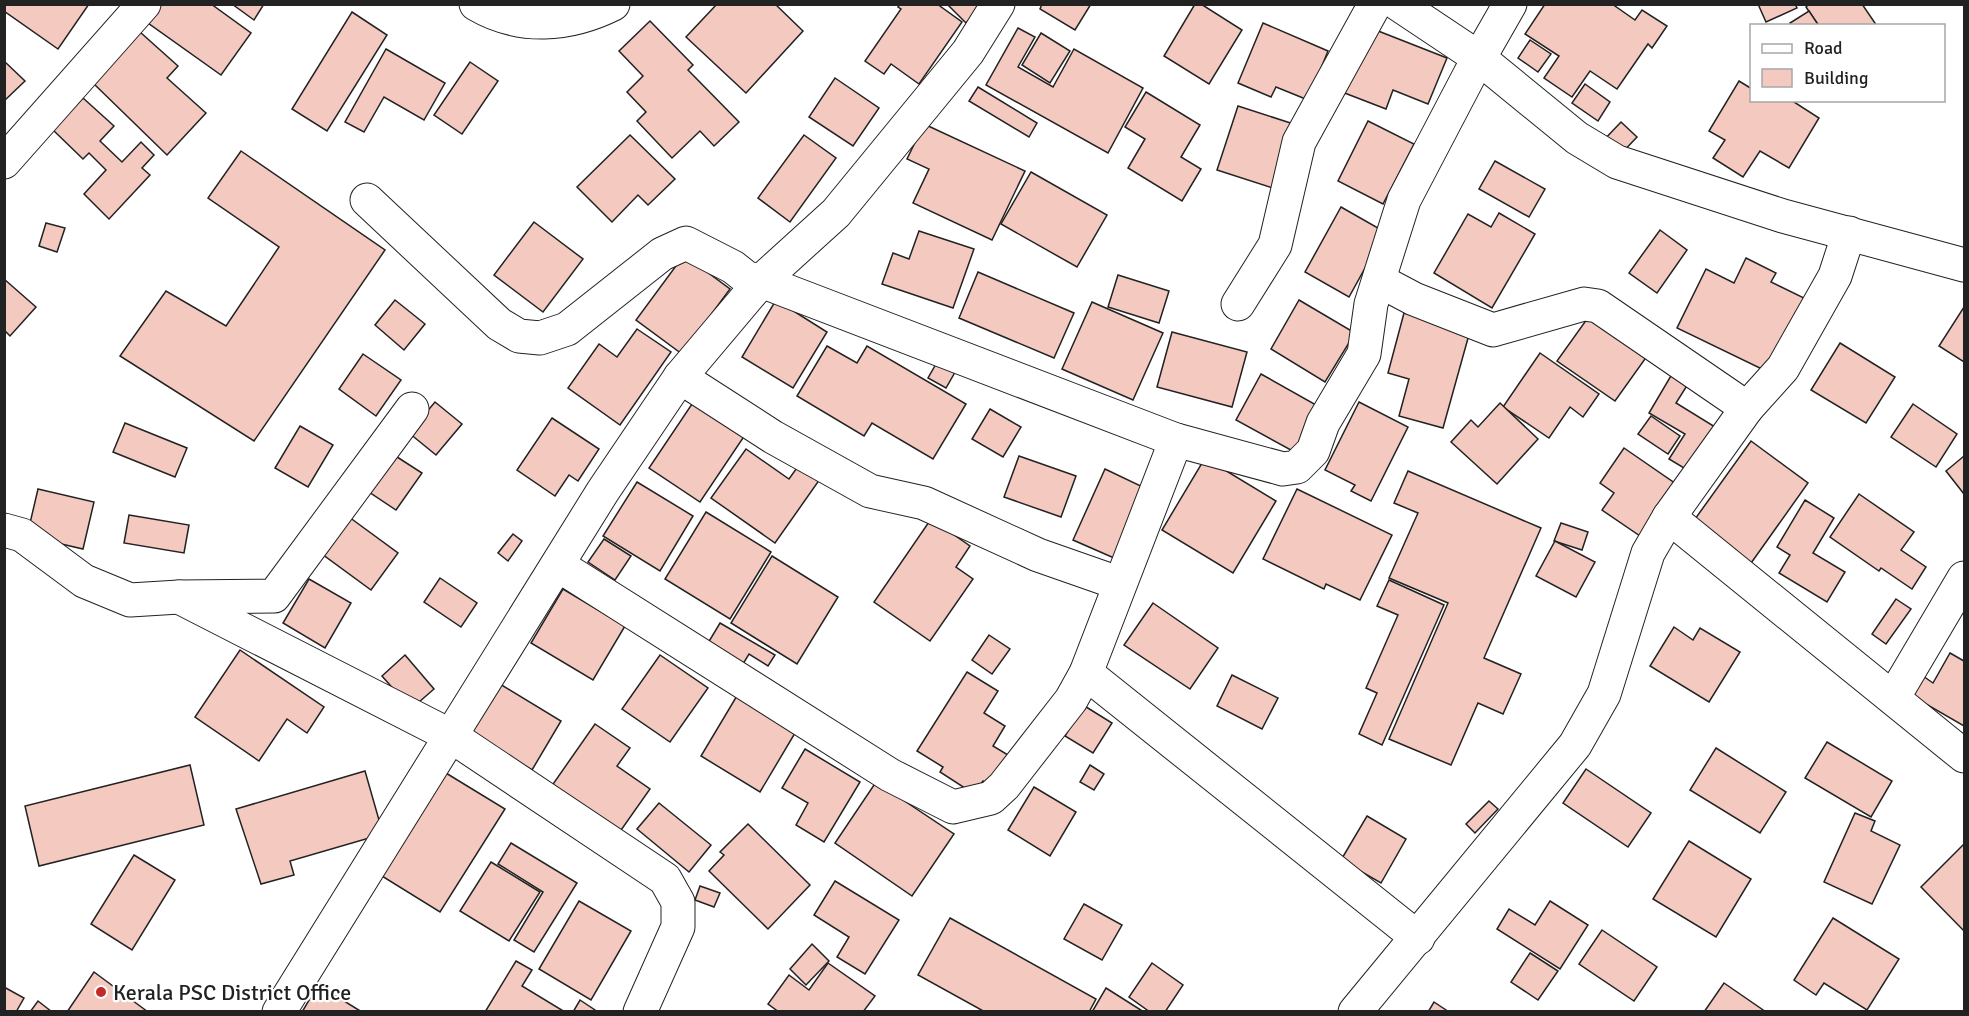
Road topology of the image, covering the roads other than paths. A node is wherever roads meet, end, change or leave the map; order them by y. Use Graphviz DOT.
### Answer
graph roads {
  1 [pos="144,4"];
  2 [pos="476,4"];
  3 [pos="613,4"];
  4 [pos="998,4"];
  5 [pos="1375,4"];
  6 [pos="1398,4"];
  7 [pos="1510,4"];
  8 [pos="1479,58"];
  9 [pos="4,162"];
  10 [pos="367,200"];
  11 [pos="1849,233"];
  12 [pos="1965,265"];
  13 [pos="761,281"];
  14 [pos="1380,281"];
  15 [pos="1238,304"];
  16 [pos="680,378"];
  17 [pos="1747,408"];
  18 [pos="412,409"];
  19 [pos="1176,440"];
  20 [pos="1669,517"];
  21 [pos="4,530"];
  22 [pos="558,566"];
  23 [pos="1965,578"];
  24 [pos="1119,583"];
  25 [pos="179,597"];
  26 [pos="1086,673"];
  27 [pos="1893,698"];
  28 [pos="452,736"];
  29 [pos="1965,756"];
  30 [pos="1418,938"];
  31 [pos="279,1011"];
  32 [pos="640,1011"];
  33 [pos="1355,1011"];
  1 -- 9 [label="street"];
  2 -- 3 [label="street"];
  4 -- 13 [label="street"];
  5 -- 15 [label="street"];
  6 -- 8 [label="street"];
  7 -- 8 [label="street"];
  8 -- 11 [label="street"];
  8 -- 14 [label="street"];
  10 -- 13 [label="street"];
  11 -- 12 [label="street"];
  11 -- 17 [label="street"];
  13 -- 16 [label="street"];
  13 -- 19 [label="street"];
  14 -- 17 [label="street"];
  14 -- 19 [label="street"];
  16 -- 22 [label="street"];
  16 -- 24 [label="street"];
  17 -- 20 [label="street"];
  18 -- 25 [label="street"];
  19 -- 24 [label="street"];
  20 -- 27 [label="street"];
  20 -- 30 [label="street"];
  21 -- 25 [label="street"];
  22 -- 26 [label="street"];
  22 -- 28 [label="street"];
  23 -- 27 [label="street"];
  24 -- 26 [label="street"];
  25 -- 28 [label="street"];
  26 -- 30 [label="street"];
  27 -- 29 [label="street"];
  28 -- 31 [label="street"];
  28 -- 32 [label="street"];
  30 -- 33 [label="street"];
}
